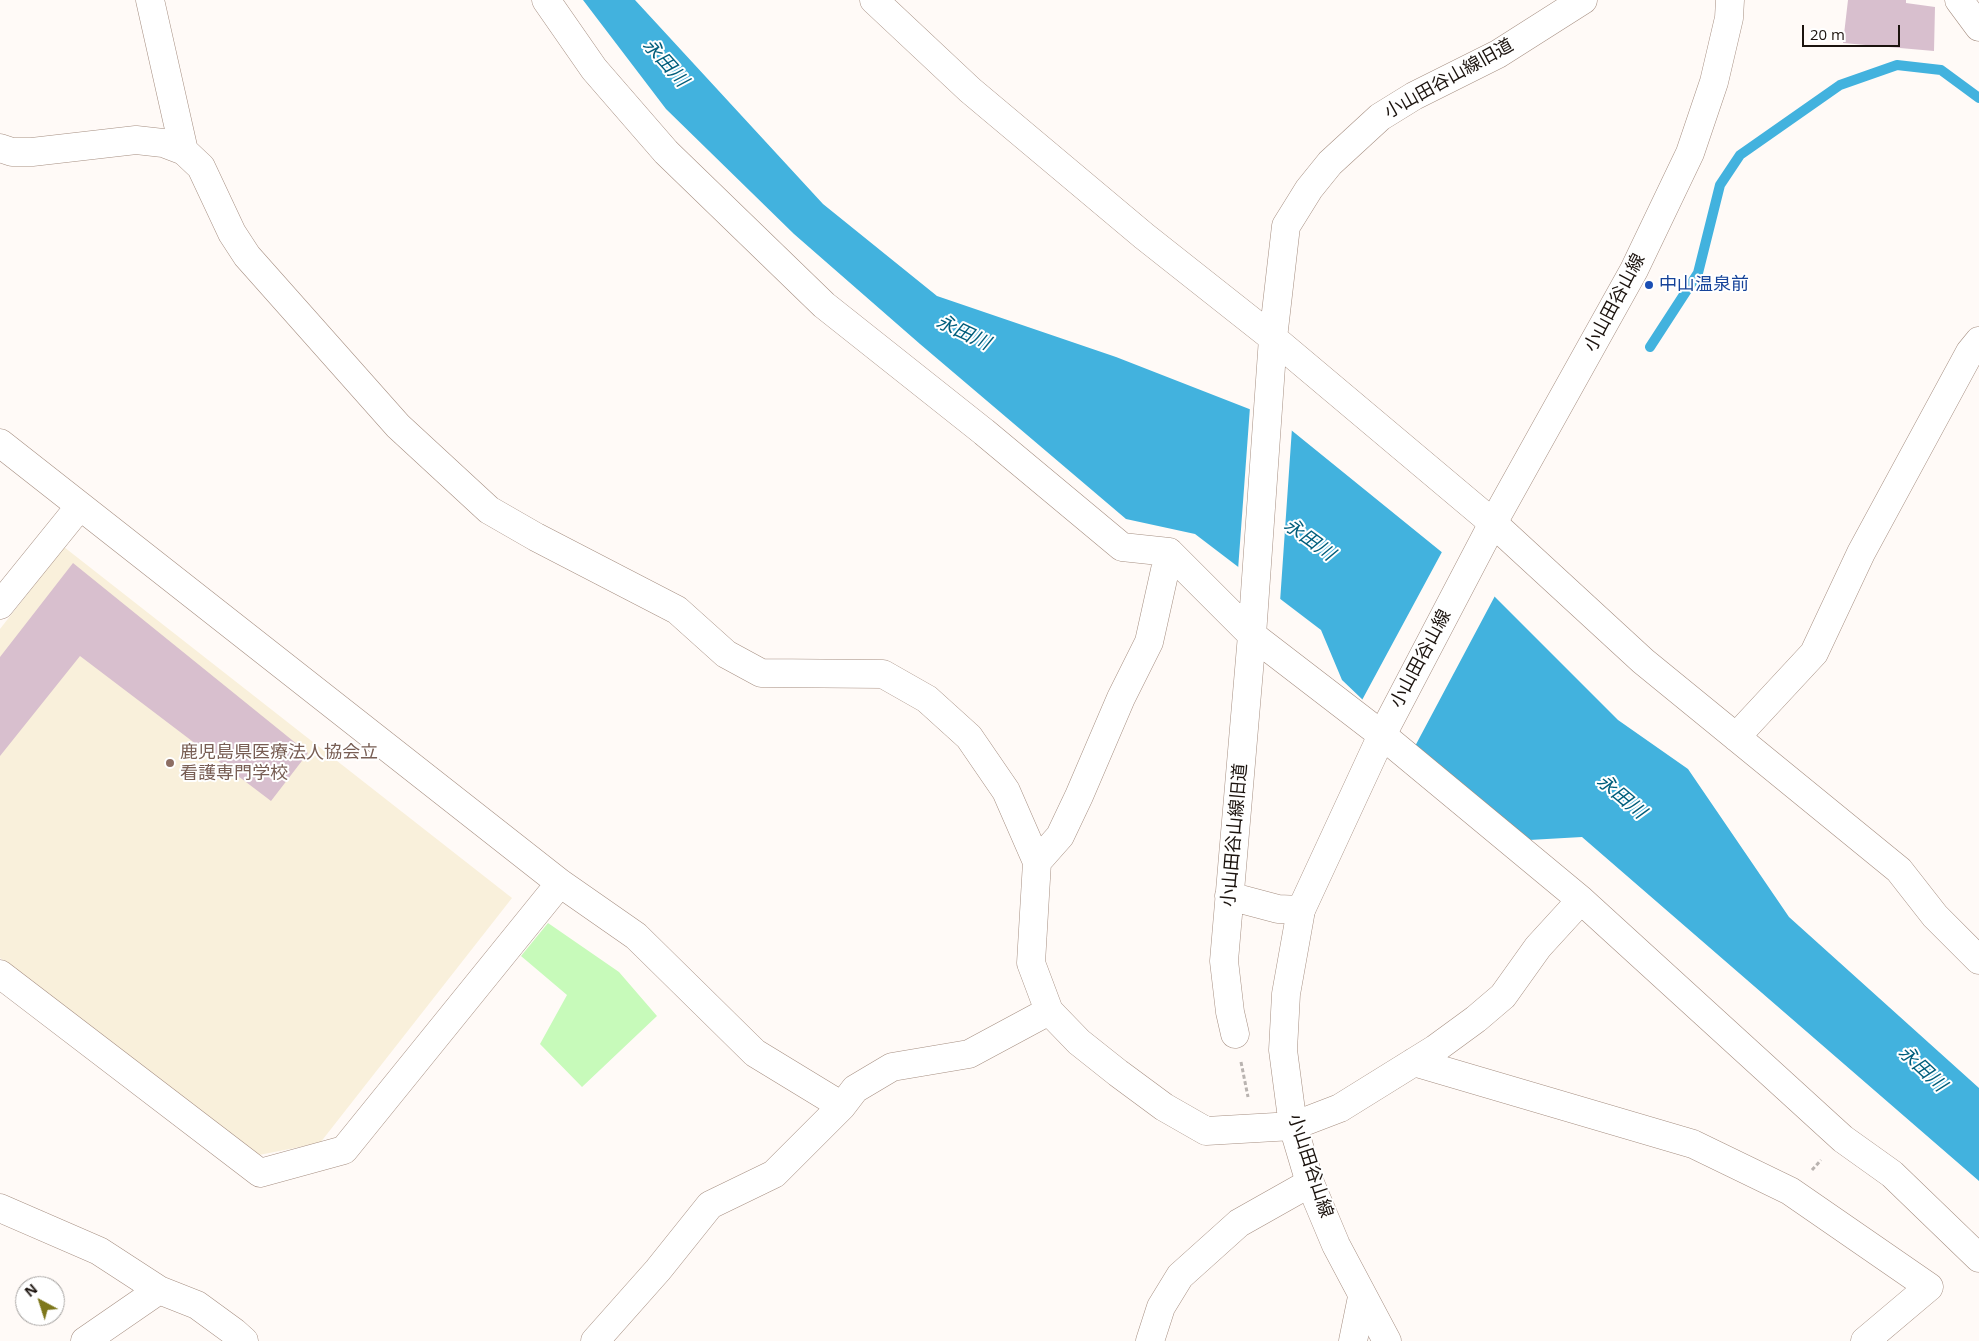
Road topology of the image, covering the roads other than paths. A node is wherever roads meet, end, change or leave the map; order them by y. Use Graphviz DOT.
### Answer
graph roads {
  1 [pos="150,0"];
  2 [pos="546,0"];
  3 [pos="874,0"];
  4 [pos="1583,0"];
  5 [pos="1730,0"];
  6 [pos="1959,0"];
  7 [pos="1979,27"];
  8 [pos="0,148"];
  9 [pos="184,151"];
  10 [pos="1273,338"];
  11 [pos="1979,341"];
  12 [pos="0,444"];
  13 [pos="80,506"];
  14 [pos="1493,523"];
  15 [pos="1169,552"];
  16 [pos="0,605"];
  17 [pos="1252,635"];
  18 [pos="1382,735"];
  19 [pos="1736,737"];
  20 [pos="1037,862"];
  21 [pos="560,883"];
  22 [pos="1229,896"];
  23 [pos="1582,900"];
  24 [pos="1301,910"];
  25 [pos="1979,960"];
  26 [pos="0,974"];
  27 [pos="1049,1011"];
  28 [pos="1235,1034"];
  29 [pos="1414,1062"];
  30 [pos="842,1106"];
  31 [pos="1293,1126"];
  32 [pos="1310,1183"];
  33 [pos="0,1208"];
  34 [pos="1979,1258"];
  35 [pos="159,1290"];
  36 [pos="1362,1297"];
  37 [pos="85,1341"];
  38 [pos="244,1341"];
  39 [pos="595,1341"];
  40 [pos="1150,1341"];
  41 [pos="1353,1341"];
  42 [pos="1387,1341"];
  43 [pos="1865,1341"];
  1 -- 9 [label="street"];
  2 -- 15 [label="street"];
  3 -- 10 [label="street"];
  4 -- 10 [label="street, 小山田谷山線旧道"];
  5 -- 14 [label="street, 小山田谷山線"];
  6 -- 7 [label="street"];
  8 -- 9 [label="street"];
  9 -- 20 [label="street"];
  10 -- 14 [label="street"];
  10 -- 17 [label="street, 小山田谷山線旧道"];
  11 -- 19 [label="street"];
  12 -- 13 [label="street"];
  13 -- 16 [label="street"];
  13 -- 21 [label="street"];
  14 -- 18 [label="street, 小山田谷山線"];
  14 -- 19 [label="street"];
  15 -- 17 [label="street"];
  15 -- 20 [label="street"];
  17 -- 18 [label="street"];
  17 -- 22 [label="street, 小山田谷山線旧道"];
  18 -- 23 [label="street"];
  18 -- 24 [label="street, 小山田谷山線"];
  19 -- 25 [label="street"];
  20 -- 27 [label="street"];
  21 -- 26 [label="street"];
  21 -- 30 [label="street"];
  22 -- 24 [label="street"];
  22 -- 28 [label="street, 小山田谷山線旧道"];
  23 -- 29 [label="street"];
  23 -- 34 [label="street"];
  24 -- 31 [label="street, 小山田谷山線"];
  27 -- 30 [label="street"];
  27 -- 31 [label="street"];
  29 -- 31 [label="street"];
  29 -- 43 [label="street"];
  30 -- 39 [label="street"];
  31 -- 32 [label="street, 小山田谷山線"];
  32 -- 36 [label="street, 小山田谷山線"];
  32 -- 40 [label="street"];
  33 -- 35 [label="street"];
  35 -- 37 [label="street"];
  35 -- 38 [label="street"];
  36 -- 41 [label="street"];
  36 -- 42 [label="street, 小山田谷山線"];
}
